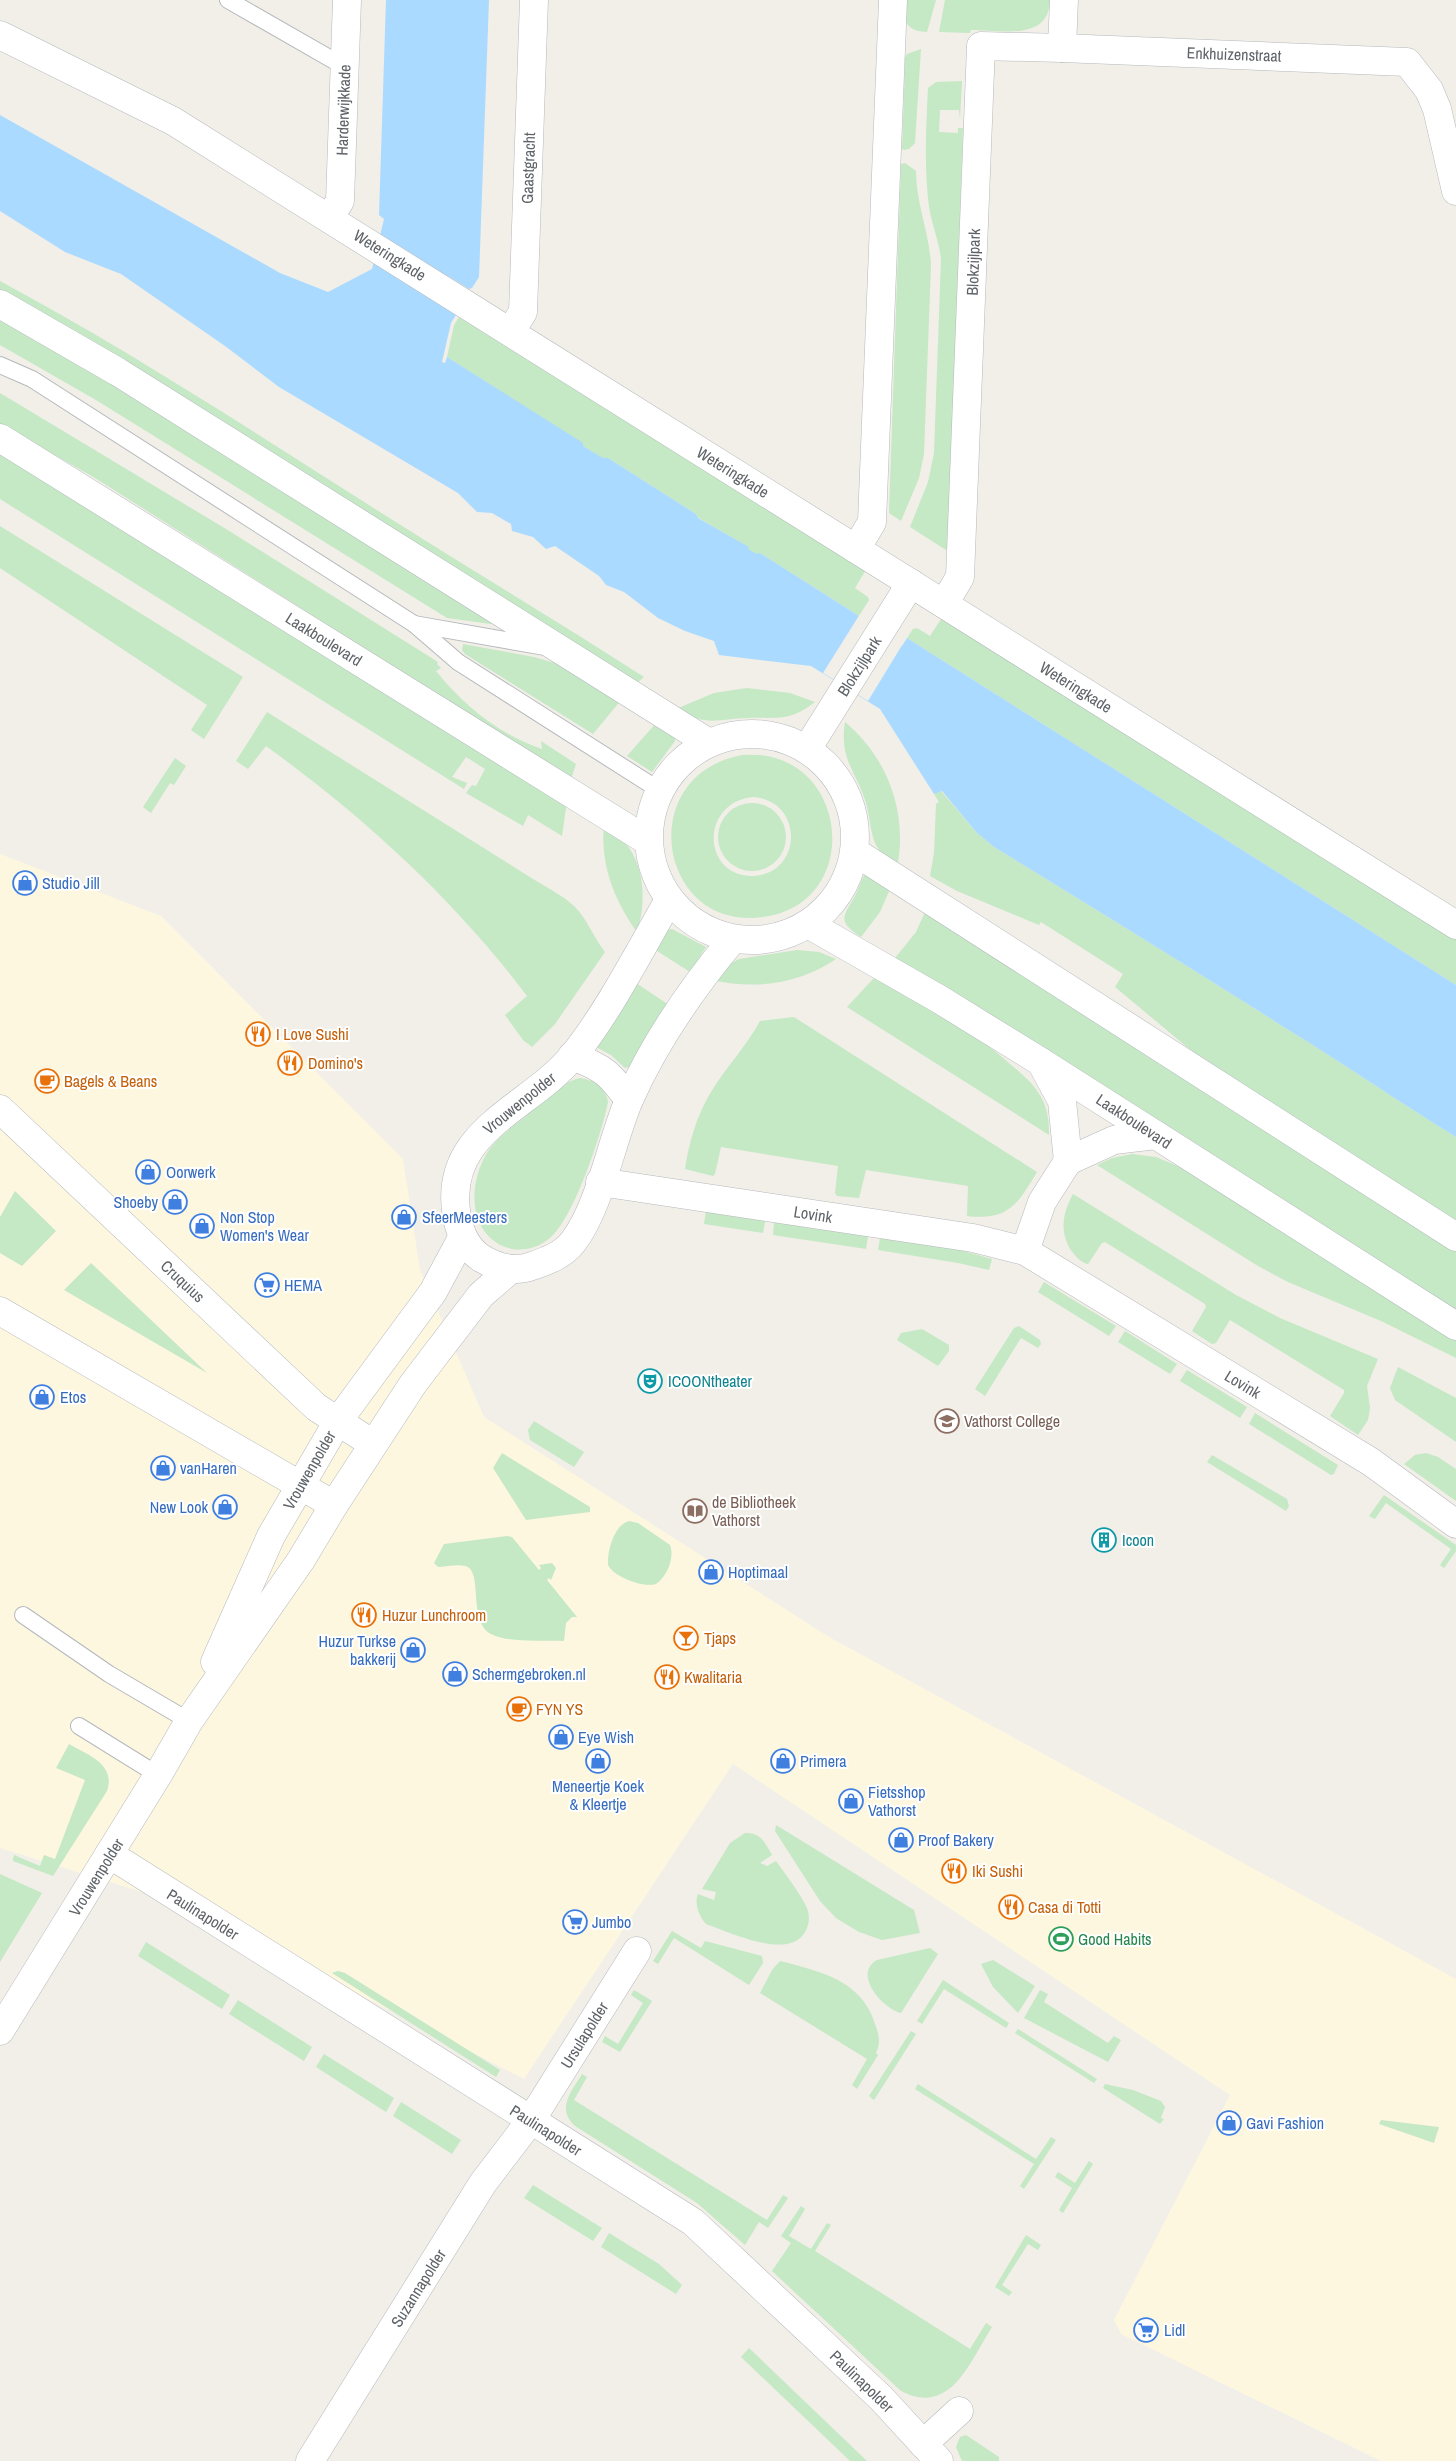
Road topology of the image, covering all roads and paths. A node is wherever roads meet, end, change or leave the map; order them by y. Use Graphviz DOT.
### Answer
graph roads {
  1 [pos="228,0"];
  2 [pos="347,0"];
  3 [pos="534,0"];
  4 [pos="892,0"];
  5 [pos="1064,0"];
  6 [pos="0,35"];
  7 [pos="1062,48"];
  8 [pos="345,67"];
  9 [pos="1456,191"];
  10 [pos="329,218"];
  11 [pos="0,304"];
  12 [pos="510,332"];
  13 [pos="0,365"];
  14 [pos="0,438"];
  15 [pos="856,549"];
  16 [pos="910,583"];
  17 [pos="944,604"];
  18 [pos="414,624"];
  19 [pos="561,650"];
  20 [pos="710,743"];
  21 [pos="807,749"];
  22 [pos="660,790"];
  23 [pos="648,841"];
  24 [pos="855,852"];
  25 [pos="669,900"];
  26 [pos="808,924"];
  27 [pos="1456,925"];
  28 [pos="733,939"];
  29 [pos="572,1056"];
  30 [pos="1041,1062"];
  31 [pos="629,1100"];
  32 [pos="0,1109"];
  33 [pos="1156,1135"];
  34 [pos="1068,1161"];
  35 [pos="600,1182"];
  36 [pos="1456,1236"];
  37 [pos="462,1238"];
  38 [pos="1025,1251"];
  39 [pos="511,1269"];
  40 [pos="0,1311"];
  41 [pos="1456,1326"];
  42 [pos="338,1421"];
  43 [pos="373,1444"];
  44 [pos="301,1484"];
  45 [pos="334,1505"];
  46 [pos="1456,1524"];
  47 [pos="24,1616"];
  48 [pos="189,1721"];
  49 [pos="79,1726"];
  50 [pos="158,1776"];
  51 [pos="110,1854"];
  52 [pos="636,1950"];
  53 [pos="0,2031"];
  54 [pos="531,2120"];
  55 [pos="960,2412"];
  56 [pos="931,2452"];
  57 [pos="310,2461"];
  1 -- 8 [label="lane"];
  2 -- 8 [label="street, Harderwijkkade"];
  3 -- 12 [label="street, Gaastgracht"];
  4 -- 15 [label="street"];
  5 -- 7 [label="street"];
  6 -- 10 [label="street, Weteringkade"];
  7 -- 9 [label="street, Enkhuizenstraat"];
  7 -- 17 [label="street, Blokzijlpark"];
  8 -- 10 [label="street, Harderwijkkade"];
  10 -- 12 [label="street, Weteringkade"];
  11 -- 19 [label="street"];
  12 -- 15 [label="street, Weteringkade"];
  13 -- 18 [label="lane"];
  14 -- 23 [label="street, Laakboulevard"];
  15 -- 16 [label="street, Weteringkade"];
  16 -- 17 [label="street, Weteringkade"];
  16 -- 21 [label="street, Blokzijlpark"];
  17 -- 27 [label="street, Weteringkade"];
  18 -- 19 [label="lane"];
  18 -- 22 [label="lane"];
  19 -- 20 [label="street"];
  20 -- 21 [label="street"];
  20 -- 22 [label="street"];
  21 -- 24 [label="street"];
  22 -- 23 [label="street"];
  23 -- 25 [label="street"];
  24 -- 26 [label="street"];
  24 -- 36 [label="street"];
  25 -- 28 [label="street"];
  25 -- 29 [label="street, Vrouwenpolder"];
  26 -- 28 [label="street"];
  26 -- 30 [label="street, Laakboulevard"];
  28 -- 31 [label="street"];
  29 -- 31 [label="street"];
  29 -- 37 [label="street, Vrouwenpolder"];
  30 -- 33 [label="street, Laakboulevard"];
  30 -- 34 [label="street"];
  31 -- 35 [label="street"];
  32 -- 42 [label="street, Cruquius"];
  33 -- 34 [label="street"];
  33 -- 41 [label="street, Laakboulevard"];
  34 -- 38 [label="street"];
  35 -- 38 [label="street, Lovink"];
  35 -- 39 [label="street"];
  37 -- 39 [label="street"];
  37 -- 42 [label="street, Vrouwenpolder"];
  38 -- 46 [label="street, Lovink"];
  39 -- 43 [label="street, Vrouwenpolder"];
  40 -- 44 [label="street"];
  42 -- 43 [label="street, Cruquius"];
  42 -- 44 [label="street, Vrouwenpolder"];
  43 -- 45 [label="street, Vrouwenpolder"];
  44 -- 45 [label="street"];
  44 -- 48 [label="street, Vrouwenpolder"];
  45 -- 48 [label="street, Vrouwenpolder"];
  47 -- 48 [label="lane"];
  48 -- 50 [label="street, Vrouwenpolder"];
  49 -- 50 [label="lane"];
  50 -- 51 [label="street, Vrouwenpolder"];
  51 -- 53 [label="street, Vrouwenpolder"];
  51 -- 54 [label="street, Paulinapolder"];
  52 -- 54 [label="street, Ursulapolder"];
  54 -- 56 [label="street, Paulinapolder"];
  54 -- 57 [label="street, Suzannapolder"];
  55 -- 56 [label="street"];
}
